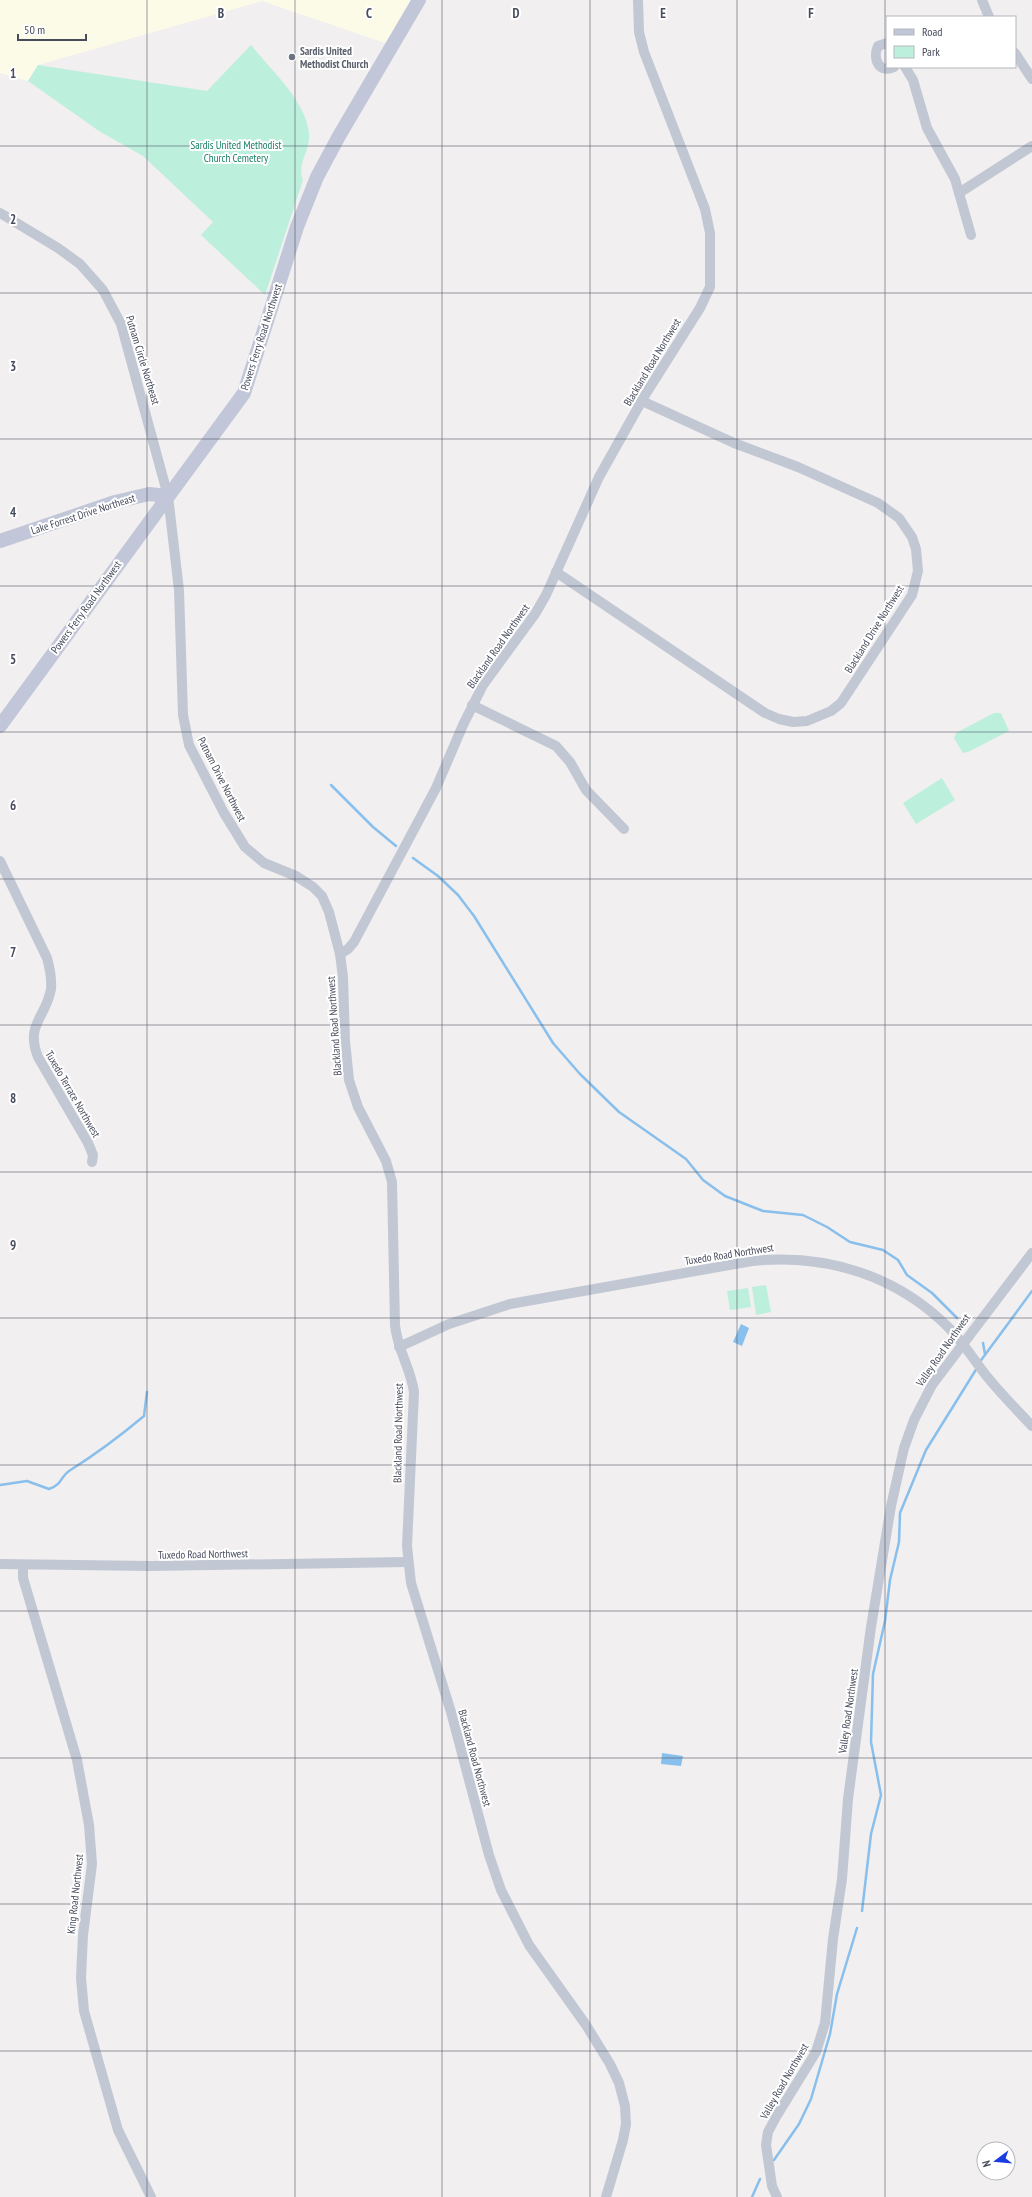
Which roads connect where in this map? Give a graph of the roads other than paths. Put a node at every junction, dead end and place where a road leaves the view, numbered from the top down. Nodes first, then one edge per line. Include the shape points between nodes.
1 (419, 0) edge
2 (638, 0) edge
3 (982, 0) edge
4 (990, 16) edge
5 (886, 43) edge
6 (1016, 55) edge
7 (892, 68) edge
8 (907, 68) edge
9 (1032, 79) edge
10 (1032, 146) edge
11 (959, 193) junction
12 (0, 213) edge
13 (971, 235) dead end
14 (642, 401) junction
15 (168, 496) junction
16 (0, 541) edge
17 (556, 572) junction
18 (472, 705) junction
19 (0, 726) edge
20 (624, 829) dead end
21 (0, 861) edge
22 (340, 954) junction
23 (92, 1162) dead end
24 (1032, 1253) edge
25 (962, 1343) junction
26 (399, 1347) junction
27 (1032, 1426) edge
28 (407, 1562) junction
29 (0, 1564) edge
30 (23, 1565) junction
31 (150, 2197) edge
32 (606, 2197) edge
33 (777, 2197) edge

1 - 15 street, Powers Ferry Road Northwest via 317,177 244,393
2 - 14 street, Blackland Road Northwest via 639,32 644,52 705,209 710,233 710,287 700,308
3 - 4 street
5 - 7 street via 878,46 874,53 881,67
6 - 9 street
8 - 11 street via 913,80 927,128 955,179
10 - 11 street
11 - 13 street
12 - 15 street, Putnam Circle Northeast via 80,264 103,290 113,306 126,339
14 - 17 street, Blackland Road Northwest via 599,477
14 - 17 street, Blackland Drive Northwest via 734,443 798,467 889,509 907,527 916,549 918,571 912,595 841,703 820,717 793,722 765,713
15 - 16 street, Lake Forrest Drive Northeast via 149,494 115,502
15 - 19 street, Powers Ferry Road Northwest
15 - 22 street, Putnam Drive Northwest via 179,590 183,715 189,745 244,847 264,863 306,882 322,896
17 - 18 street, Blackland Road Northwest via 535,614 494,668
18 - 20 street via 556,746 570,762 586,790
18 - 22 street, Blackland Road Northwest via 436,788 354,942
21 - 23 street, Tuxedo Terrace Northwest via 47,958 51,975 46,1004 35,1028 34,1046 88,1143
22 - 26 street, Blackland Road Northwest via 349,1080 358,1107 386,1161 392,1182 395,1325
24 - 25 street, Valley Road Northwest
25 - 26 street, Tuxedo Road Northwest via 926,1306 886,1282 862,1272 824,1263 778,1258 510,1304 450,1324
25 - 27 street, Tuxedo Road Northwest via 986,1376
25 - 33 street, Valley Road Northwest via 932,1385 914,1420 904,1448 891,1506 879,1567 848,1799 842,1879 825,2023 816,2052 793,2086 768,2132 767,2159
26 - 28 street, Blackland Road Northwest via 411,1374 414,1392
28 - 30 street, Tuxedo Road Northwest
28 - 32 street, Blackland Road Northwest via 501,1890 530,1945 588,2029 619,2084 626,2124
29 - 30 street, Tuxedo Road Northwest
30 - 31 street, King Road Northwest via 23,1578 77,1760 90,1825 92,1864 83,1935 81,1978 84,2011 118,2130

